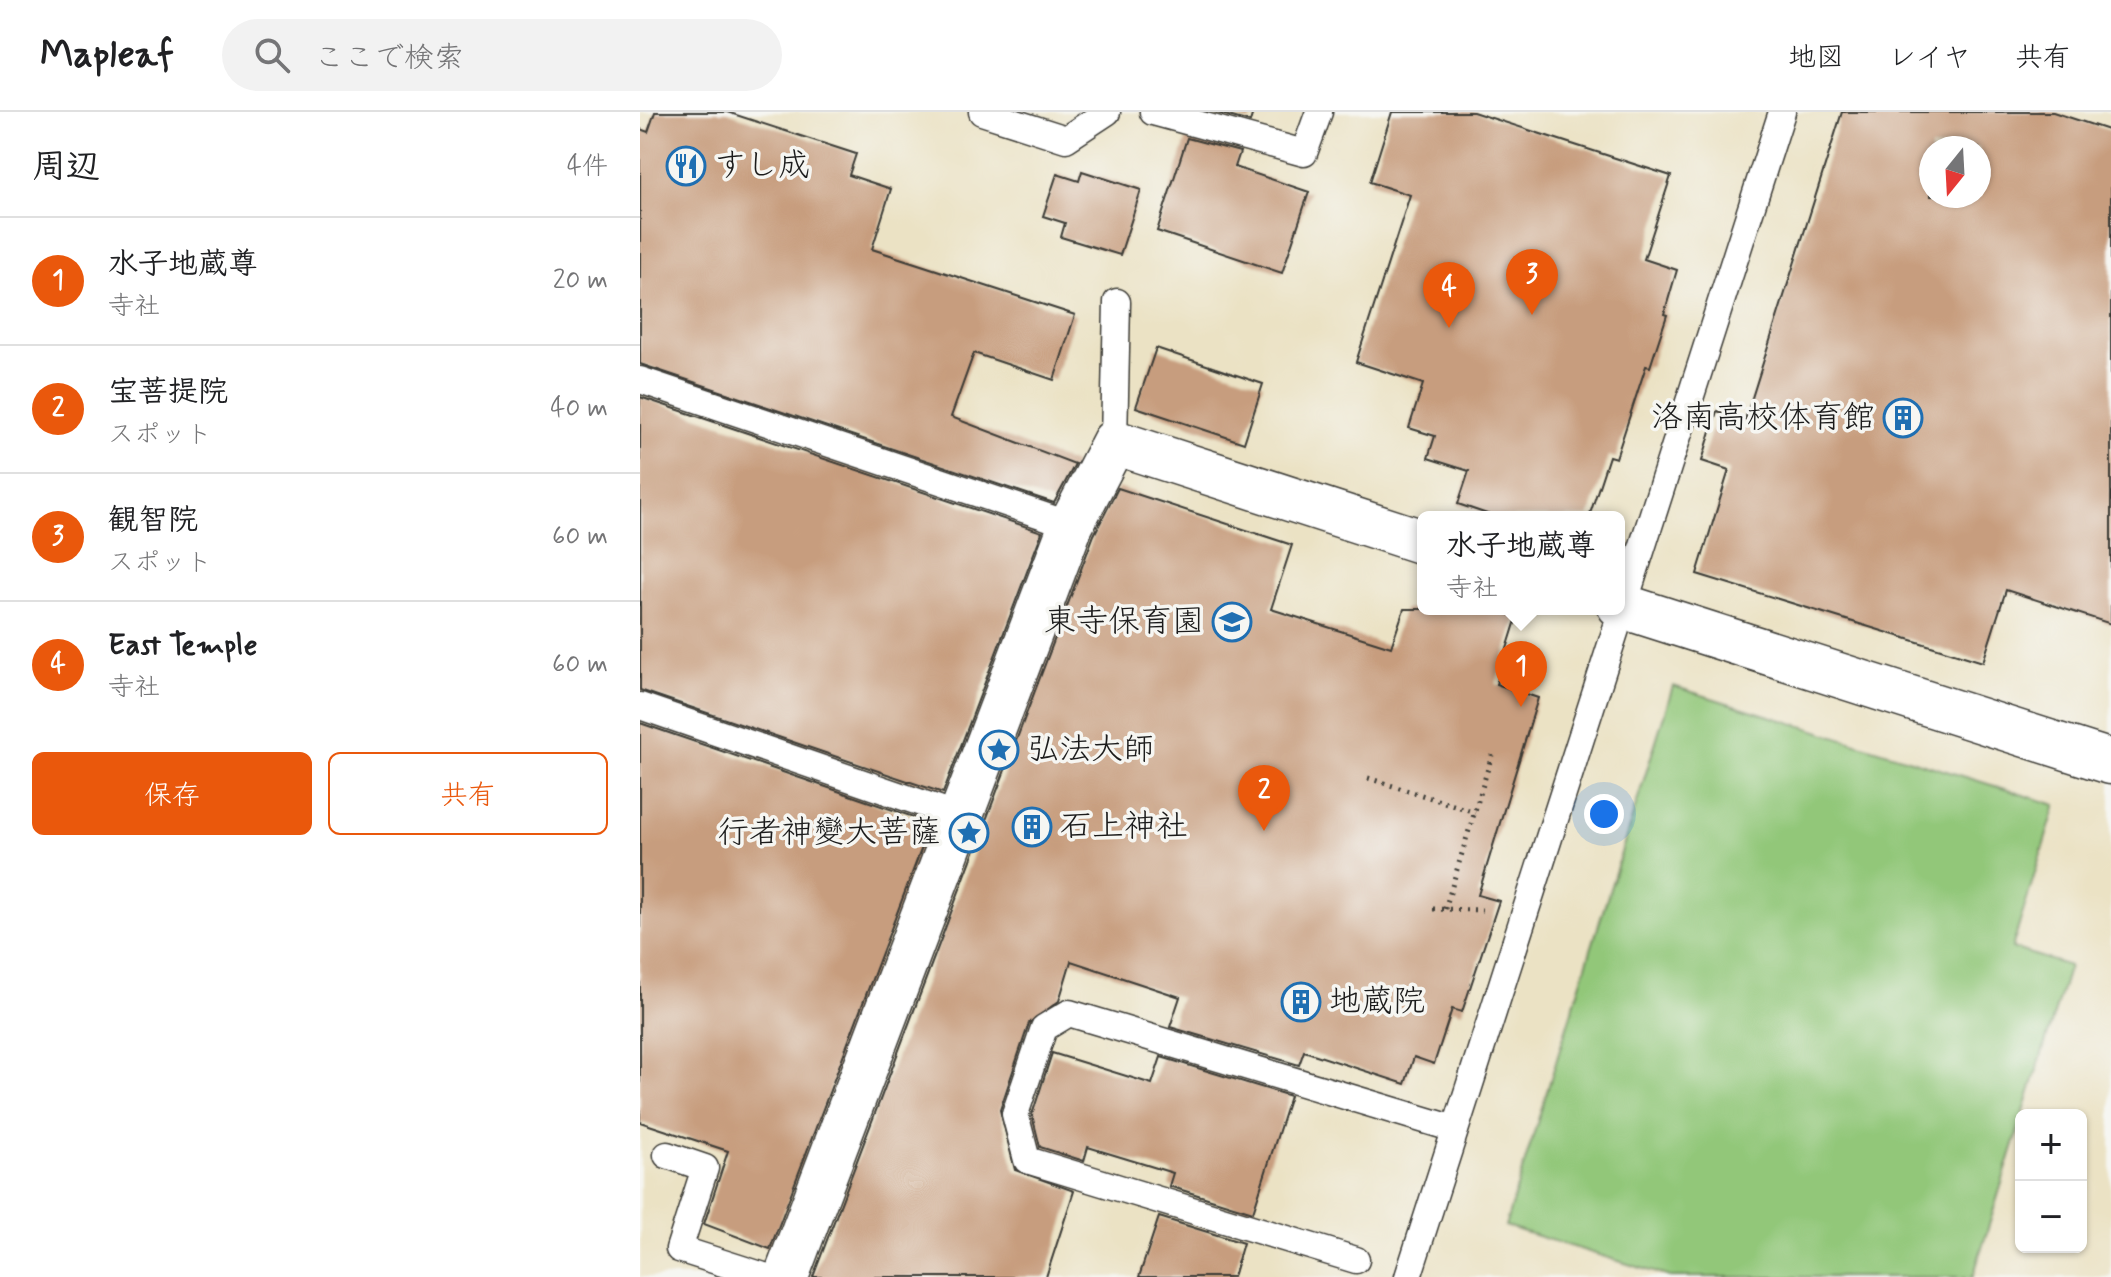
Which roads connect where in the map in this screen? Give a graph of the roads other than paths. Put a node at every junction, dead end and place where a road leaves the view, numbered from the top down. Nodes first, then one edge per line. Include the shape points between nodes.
1 (982, 112) edge
2 (1107, 112) edge
3 (1153, 112) edge
4 (1319, 112) edge
5 (1782, 112) edge
6 (1117, 302) dead end
7 (640, 380) edge
8 (1114, 442) junction
9 (1071, 525) junction
10 (1417, 540) edge
11 (1625, 594) edge
12 (1625, 607) edge
13 (1618, 615) edge
14 (640, 706) edge
15 (2111, 762) edge
16 (962, 817) junction
17 (1455, 1129) junction
18 (667, 1155) dead end
19 (1356, 1260) dead end
20 (1400, 1274) edge
21 (767, 1277) edge
22 (786, 1277) edge

1 - 2 lane via 1066,139
3 - 4 lane via 1304,153
5 - 11 lane
6 - 8 lane
7 - 9 lane
8 - 9 street
8 - 10 street
9 - 16 street
12 - 15 street
13 - 17 lane
14 - 16 lane
16 - 22 street
17 - 19 lane via 1069,1013 1044,1028 1015,1114 1027,1160
17 - 20 lane
18 - 21 lane via 705,1168 679,1249

